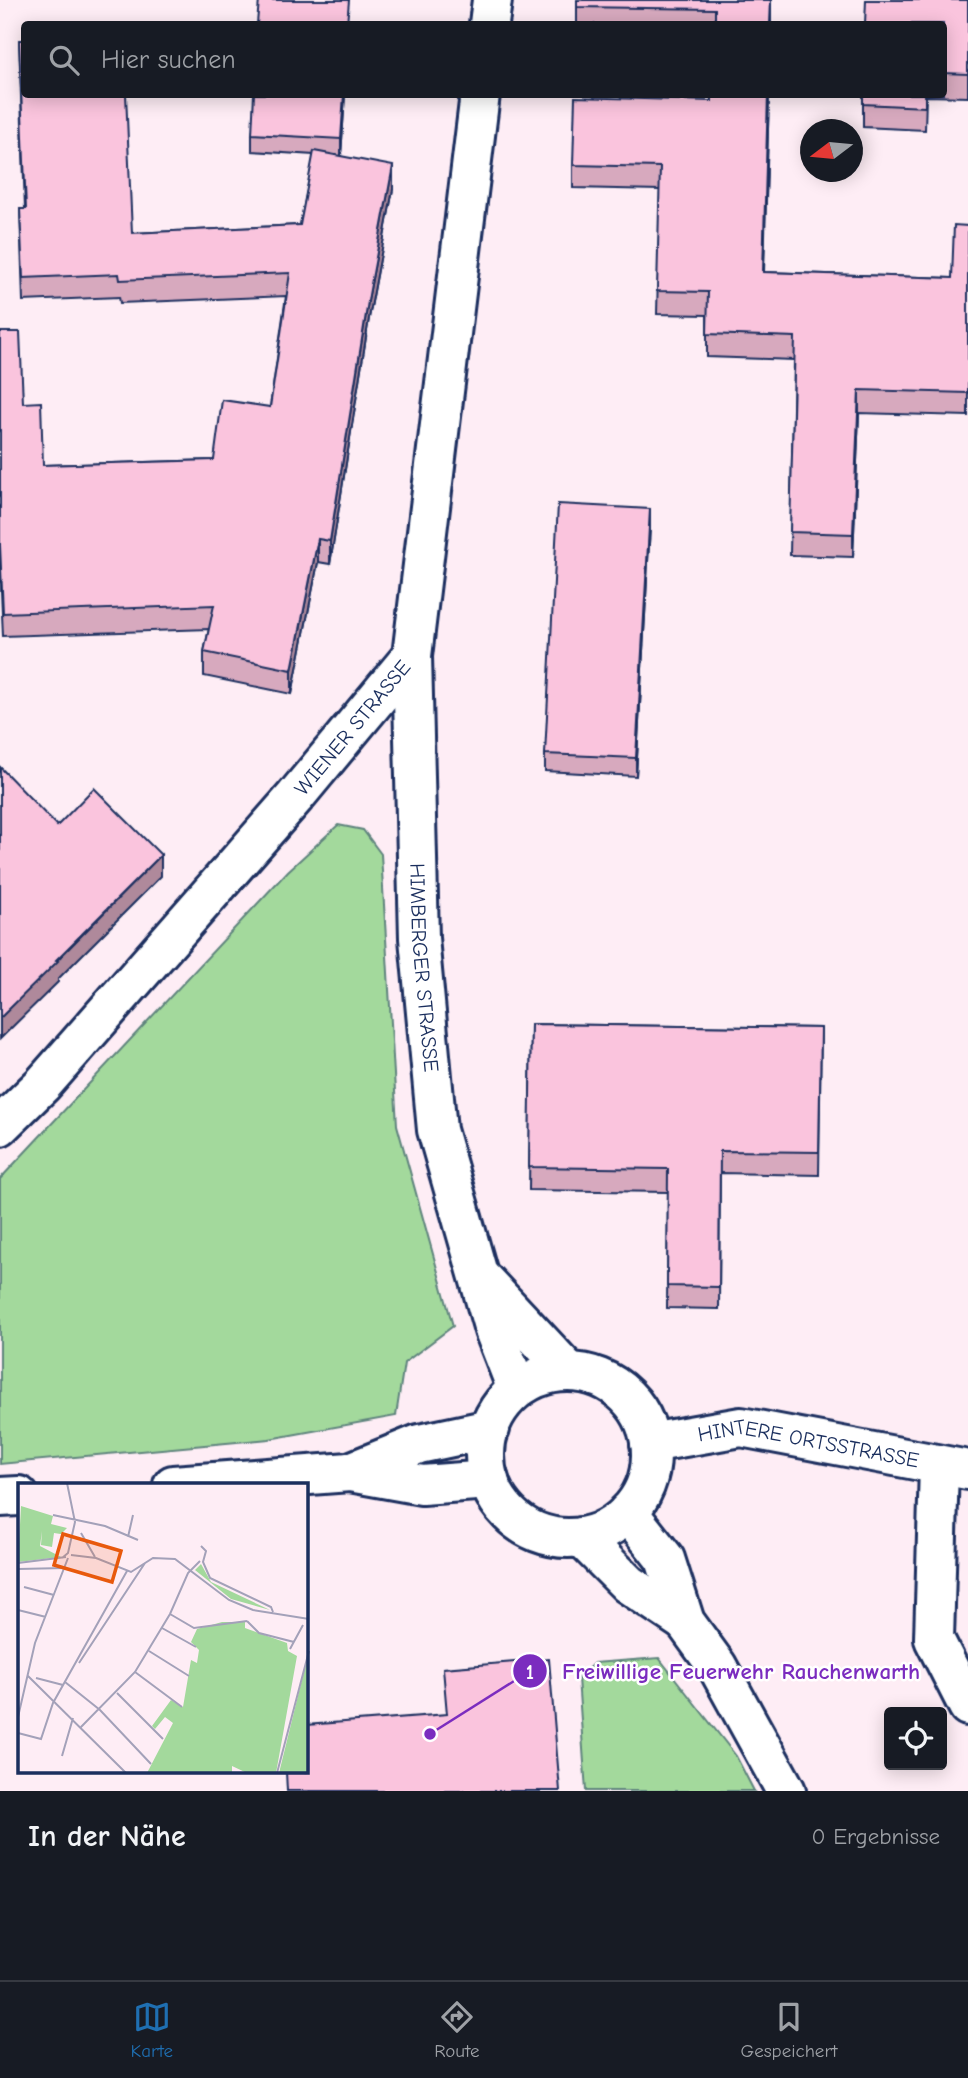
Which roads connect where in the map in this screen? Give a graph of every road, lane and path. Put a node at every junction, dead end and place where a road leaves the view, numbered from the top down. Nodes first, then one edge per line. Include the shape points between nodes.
1 (492, 0) edge
2 (489, 21) edge
3 (481, 98) edge
4 (412, 656) junction
5 (0, 1126) edge
6 (479, 1275) junction
7 (569, 1372) junction
8 (517, 1389) junction
9 (489, 1429) junction
10 (650, 1443) junction
11 (953, 1468) edge
12 (350, 1472) junction
13 (489, 1480) junction
14 (200, 1483) edge
15 (18, 1496) edge
16 (0, 1497) edge
17 (628, 1513) junction
18 (581, 1537) junction
19 (685, 1622) junction
20 (968, 1706) edge
21 (786, 1791) edge

1 - 2 main road
3 - 4 main road, WIENER STRASSE
4 - 5 main road, WIENER STRASSE via 295,797 52,1074
4 - 6 main road, HIMBERGER STRASSE via 419,938 437,1130
6 - 7 main road, HIMBERGER STRASSE
6 - 8 main road, HIMBERGER STRASSE
7 - 8 main road via 531,1380
7 - 10 main road via 607,1381 623,1392 646,1424
8 - 9 main road
9 - 12 main road via 419,1444
9 - 13 main road
10 - 11 main road, HINTERE ORTSSTRASSE via 741,1427
10 - 17 main road via 647,1480
11 - 20 main road via 934,1639
12 - 13 main road via 422,1485
12 - 14 main road
13 - 18 main road via 498,1498 524,1526 543,1534
15 - 16 main road
17 - 18 main road via 600,1532
17 - 19 main road via 665,1559
18 - 19 main road via 628,1584
19 - 21 main road via 717,1666

